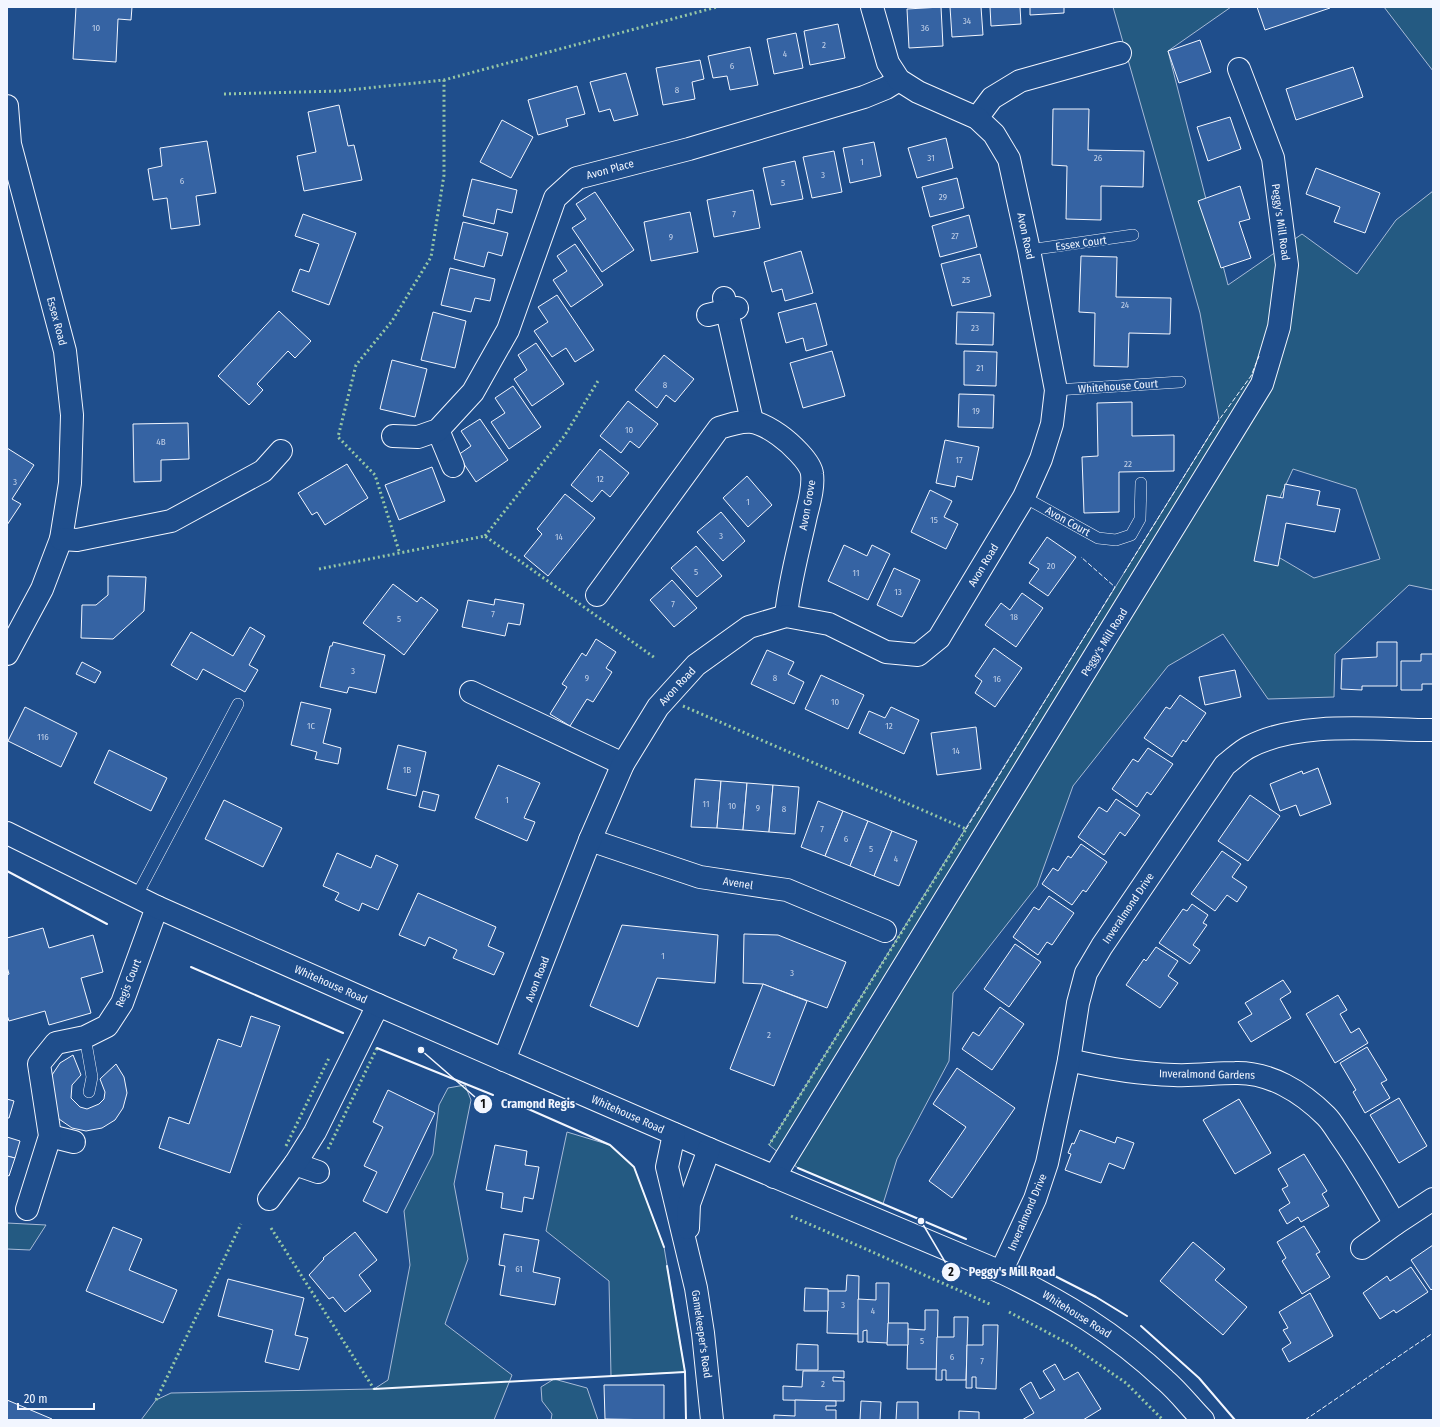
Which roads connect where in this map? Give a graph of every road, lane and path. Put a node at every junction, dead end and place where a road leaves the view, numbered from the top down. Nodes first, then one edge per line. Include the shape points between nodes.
1 (872, 7) edge
2 (1120, 53) dead end
3 (1239, 69) dead end
4 (899, 80) junction
5 (7, 106) edge
6 (977, 118) junction
7 (1133, 236) dead end
8 (1029, 250) junction
9 (724, 308) dead end
10 (1180, 382) dead end
11 (1056, 390) junction
12 (752, 421) junction
13 (438, 430) junction
14 (393, 436) dead end
15 (281, 451) dead end
16 (453, 466) dead end
17 (1141, 484) dead end
18 (1024, 497) junction
19 (61, 539) junction
20 (597, 595) dead end
21 (786, 616) junction
22 (7, 654) edge
23 (471, 692) dead end
24 (238, 704) dead end
25 (1433, 730) edge
26 (623, 764) junction
27 (7, 833) edge
28 (590, 840) junction
29 (136, 897) junction
30 (157, 907) junction
31 (885, 931) dead end
32 (378, 1005) junction
33 (85, 1037) junction
34 (504, 1060) junction
35 (1069, 1060) junction
36 (89, 1092) dead end
37 (674, 1134) junction
38 (50, 1136) junction
39 (74, 1142) dead end
40 (709, 1149) junction
41 (295, 1164) junction
42 (318, 1172) dead end
43 (774, 1177) junction
44 (1433, 1199) edge
45 (269, 1200) dead end
46 (27, 1210) dead end
47 (1394, 1224) junction
48 (1362, 1248) dead end
49 (687, 1250) junction
50 (1001, 1272) junction
51 (712, 1420) edge
52 (1203, 1420) edge

1 - 4 street via 888,63
2 - 6 street via 1020,81 992,98
3 - 43 street, Peggy's Mill Road via 1273,158 1287,265 1279,327 1262,384
4 - 6 street, Avon Road via 918,92
4 - 13 street, Avon Place via 864,97 689,149 577,178 555,198 508,330 473,392
5 - 19 street, Essex Road via 10,144 65,351 72,415 70,483
6 - 8 street, Avon Road via 994,134 1009,159
7 - 8 lane, Essex Court
8 - 11 street, Avon Road
9 - 12 street
10 - 11 lane, Whitehouse Court
11 - 18 street, Avon Road via 1052,424 1041,459
12 - 20 street via 737,422 719,428 616,583
12 - 21 street, Avon Grove via 768,427 786,440 805,461 812,474 811,496
13 - 14 street, Avon Place via 418,437
13 - 16 street
15 - 19 street via 262,471 171,521 77,540
17 - 18 lane, Avon Court via 1140,519 1131,535 1116,540 1098,538
18 - 21 street, Avon Road via 939,638 918,655 886,652 830,624
19 - 22 street, Essex Road via 42,590
21 - 26 street, Avon Road via 749,626 696,665 658,706
23 - 26 street
24 - 29 lane
25 - 35 street, Inveralmond Drive via 1310,729 1275,736 1248,747 1225,765 1086,973 1078,1003
26 - 28 street, Avon Road
27 - 29 street, Whitehouse Road
28 - 31 street, Avenel via 700,877 787,890
28 - 34 street, Avon Road
29 - 30 street, Whitehouse Road
30 - 32 street, Whitehouse Road
30 - 33 street, Regis Court via 122,1003 107,1026
32 - 34 street, Whitehouse Road
32 - 41 street via 315,1132
33 - 36 lane via 92,1077
33 - 38 street, Regis Court via 56,1043 39,1064
34 - 37 street, Whitehouse Road
35 - 47 street, Inveralmond Gardens via 1093,1066 1162,1075 1258,1074 1284,1084 1327,1116 1355,1157
35 - 50 street, Inveralmond Drive via 1048,1163 1035,1199
37 - 40 street, Whitehouse Road
37 - 49 street, Gamekeeper's Road via 667,1166
38 - 39 street
38 - 46 street, Regis Court
40 - 43 street, Whitehouse Road
40 - 49 street, Gamekeeper's Road via 689,1204
41 - 42 street
41 - 45 street
43 - 50 street, Whitehouse Road
44 - 47 street
47 - 48 street
49 - 51 street, Gamekeeper's Road via 703,1333
50 - 52 street, Whitehouse Road via 1081,1314 1125,1345 1166,1380

